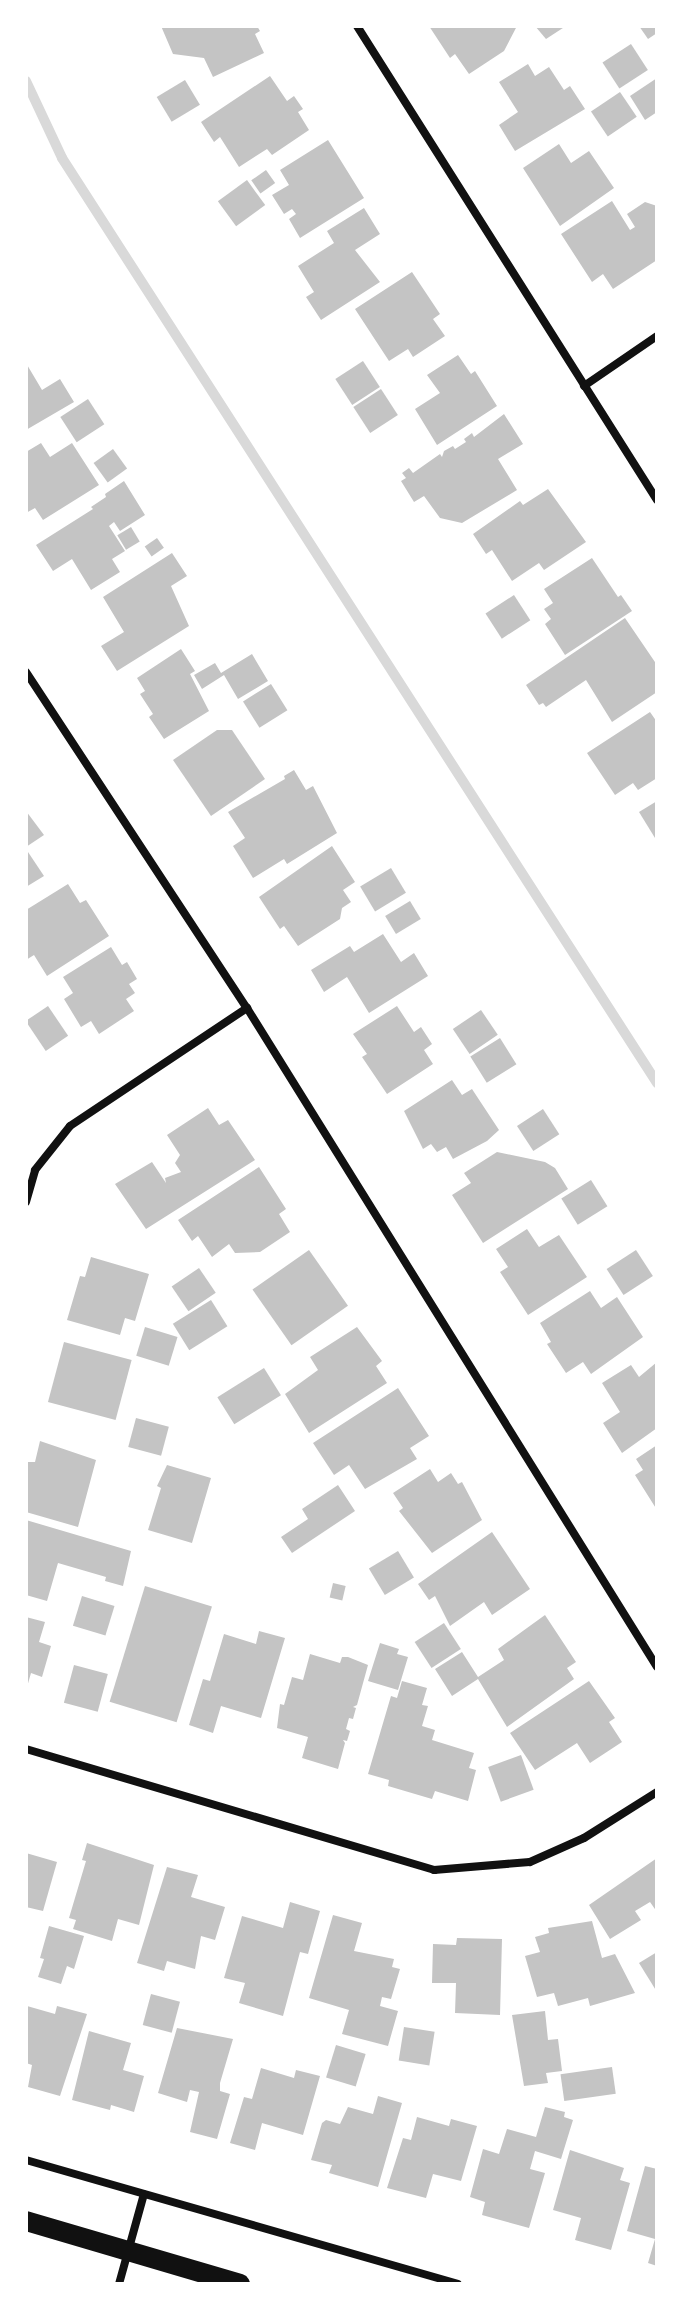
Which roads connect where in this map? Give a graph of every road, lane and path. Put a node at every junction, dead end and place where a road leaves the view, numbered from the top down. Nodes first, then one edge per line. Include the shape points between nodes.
1 (357, 26) edge
2 (657, 336) edge
3 (584, 386) junction
4 (657, 500) edge
5 (26, 672) edge
6 (247, 1008) junction
7 (26, 1202) edge
8 (657, 1667) edge
9 (26, 1749) edge
10 (657, 1792) edge
11 (26, 2160) edge
12 (144, 2194) junction
13 (26, 2221) edge
14 (129, 2251) junction
15 (119, 2284) edge
16 (240, 2284) edge
17 (458, 2284) edge

1 - 3 street
2 - 3 street
3 - 4 street
5 - 6 street
6 - 7 street via 70,1126 35,1170
6 - 8 street
9 - 10 street via 434,1870 530,1862 584,1838
11 - 12 street
12 - 14 street
12 - 17 street
13 - 14 main road
14 - 15 street
14 - 16 main road

